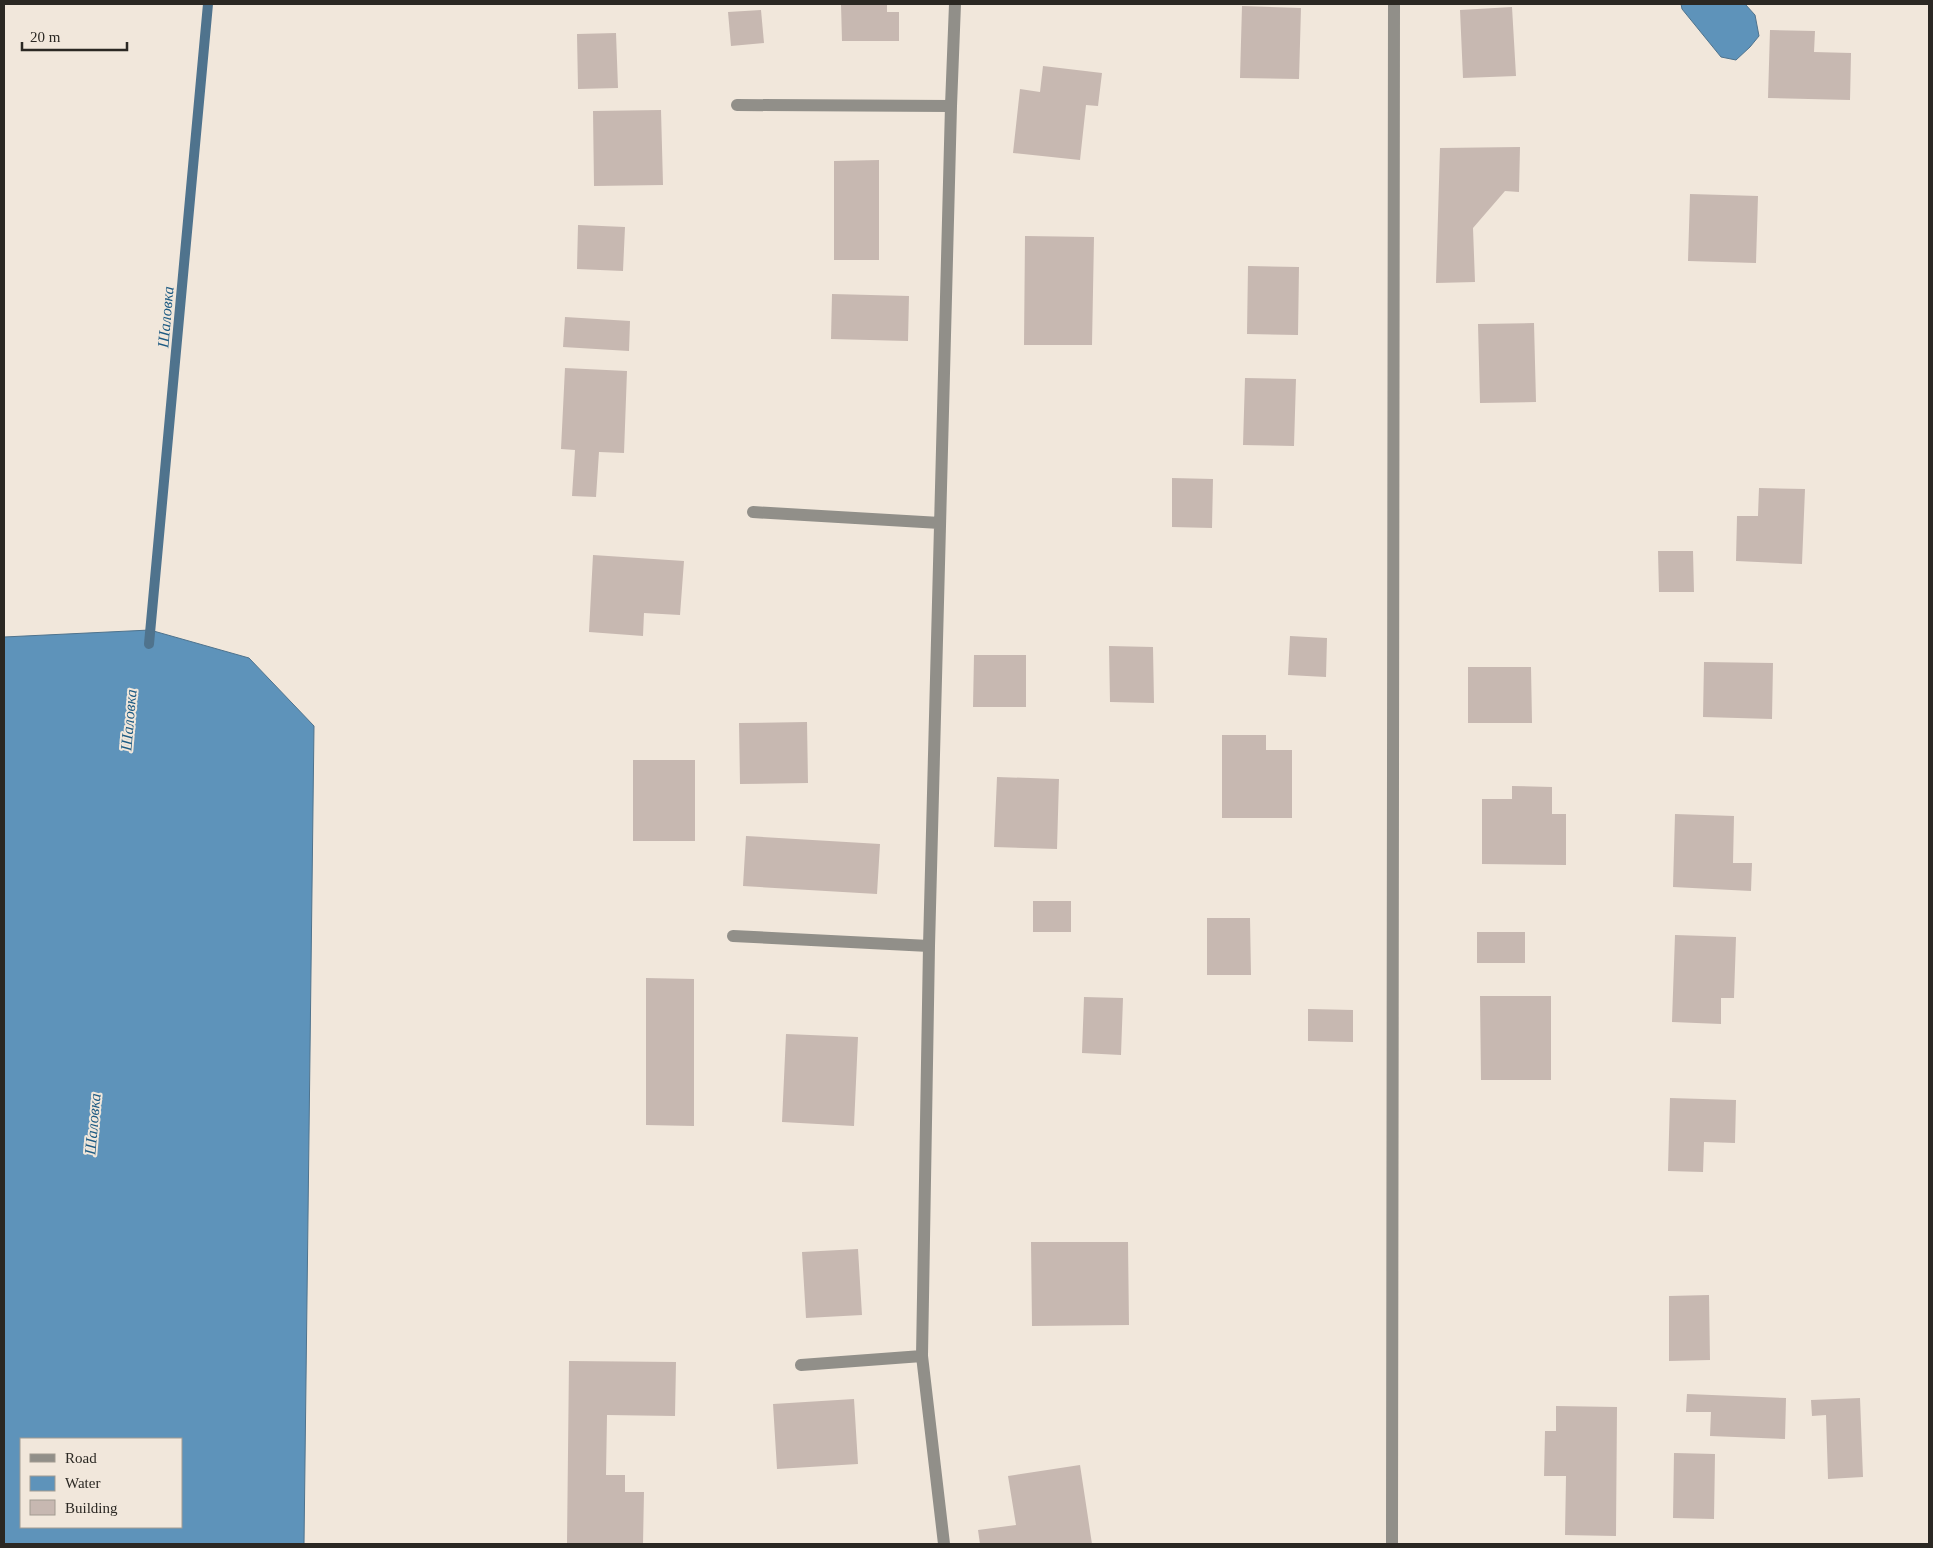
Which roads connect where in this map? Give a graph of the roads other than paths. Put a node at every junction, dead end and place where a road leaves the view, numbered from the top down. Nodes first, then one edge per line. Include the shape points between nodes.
1 (955, 4) edge
2 (1394, 4) edge
3 (736, 105) dead end
4 (951, 106) junction
5 (753, 512) dead end
6 (940, 523) junction
7 (733, 936) dead end
8 (929, 946) junction
9 (922, 1356) junction
10 (801, 1365) dead end
11 (944, 1544) edge
12 (1392, 1544) edge

1 - 4 street
2 - 12 street
3 - 4 street
4 - 6 street
5 - 6 street
6 - 8 street
7 - 8 street
8 - 9 street
9 - 10 street
9 - 11 street

